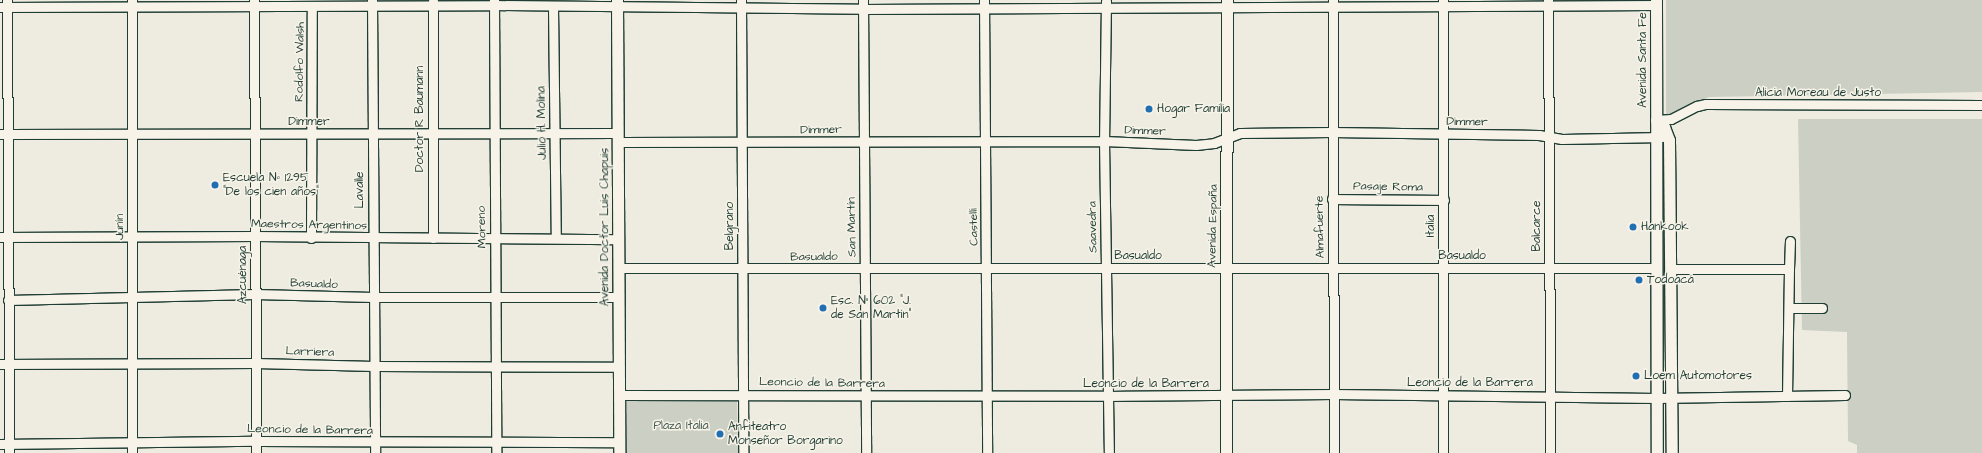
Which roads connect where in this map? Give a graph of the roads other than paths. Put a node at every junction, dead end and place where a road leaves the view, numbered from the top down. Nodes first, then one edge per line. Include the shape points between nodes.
1 (132, 3) edge
2 (191, 3) edge
3 (254, 3) edge
4 (372, 3) edge
5 (432, 3) edge
6 (494, 3) edge
7 (617, 3) edge
8 (984, 3) edge
9 (1106, 3) edge
10 (1227, 3) edge
11 (1443, 3) edge
12 (1548, 3) edge
13 (1656, 3) edge
14 (741, 4) edge
15 (863, 4) edge
16 (1333, 4) edge
17 (5, 5) edge
18 (312, 6) junction
19 (553, 7) junction
20 (1982, 105) edge
21 (1656, 120) junction
22 (1331, 132) junction
23 (1442, 133) junction
24 (4, 134) edge
25 (131, 134) junction
26 (254, 134) junction
27 (311, 134) junction
28 (373, 134) junction
29 (432, 134) junction
30 (493, 134) junction
31 (554, 134) junction
32 (1668, 135) junction
33 (1550, 136) junction
34 (1656, 137) junction
35 (618, 138) junction
36 (1227, 138) junction
37 (1104, 141) junction
38 (863, 142) junction
39 (985, 142) junction
40 (742, 143) junction
41 (1332, 199) junction
42 (1444, 200) junction
43 (255, 236) junction
44 (3, 237) edge
45 (132, 238) junction
46 (311, 238) junction
47 (372, 238) junction
48 (433, 238) junction
49 (494, 238) junction
50 (556, 238) junction
51 (618, 239) junction
52 (1790, 241) dead end
53 (618, 268) junction
54 (865, 268) junction
55 (986, 268) junction
56 (1106, 268) junction
57 (1226, 268) junction
58 (1333, 268) junction
59 (1443, 268) junction
60 (1549, 268) junction
61 (1657, 268) junction
62 (742, 269) junction
63 (1671, 269) junction
64 (1789, 269) junction
65 (255, 294) junction
66 (373, 297) junction
67 (618, 297) junction
68 (133, 298) junction
69 (495, 298) junction
70 (8, 300) junction
71 (1788, 308) junction
72 (1822, 308) dead end
73 (255, 363) junction
74 (4, 364) edge
75 (132, 364) junction
76 (374, 366) junction
77 (619, 367) junction
78 (496, 368) junction
79 (742, 394) junction
80 (1333, 394) junction
81 (619, 395) junction
82 (1226, 395) junction
83 (1443, 395) junction
84 (1550, 395) junction
85 (866, 396) junction
86 (987, 396) junction
87 (1108, 396) junction
88 (1787, 396) junction
89 (1845, 396) dead end
90 (1672, 397) junction
91 (1657, 398) junction
92 (256, 441) junction
93 (496, 442) junction
94 (132, 443) junction
95 (375, 443) junction
96 (6, 447) edge
97 (619, 447) edge
98 (132, 453) edge
99 (256, 453) edge
100 (375, 453) edge
101 (496, 453) edge
102 (743, 453) edge
103 (866, 453) edge
104 (987, 453) edge
105 (1109, 453) edge
106 (1226, 453) edge
107 (1334, 453) edge
108 (1443, 453) edge
109 (1550, 453) edge
110 (1657, 453) edge
111 (1672, 453) edge

1 - 2 street
1 - 17 street
1 - 25 street, Junín
2 - 3 street
3 - 18 street
3 - 26 street, Azcuénaga
4 - 5 street
4 - 18 street
4 - 28 street, Lavalle
5 - 6 street
5 - 29 street, Doctor R Baumann
6 - 19 street
6 - 30 street, Moreno
7 - 14 street
7 - 19 street
7 - 35 main road, Avenida Doctor Luis Chapuis
8 - 9 street
8 - 15 street
8 - 39 street, Castelli
9 - 10 street
9 - 37 street, Saavedra
10 - 16 street
10 - 36 main road, Avenida España
11 - 12 street
11 - 16 street
11 - 23 street, Italia
12 - 13 street
12 - 33 street, Balcarce
13 - 21 main road, Avenida Santa Fe
14 - 15 street
14 - 40 street, Belgrano
15 - 38 street, San Martín
16 - 22 street, Almafuerte
17 - 24 street
18 - 27 street, Rodolfo Walsh
19 - 31 street, Julio H. Molina
20 - 21 street, Alicia Moreau de Justo via 1706,104 1671,119
21 - 32 main road, Avenida Santa Fe via 1662,123
21 - 34 main road, Avenida Santa Fe
22 - 23 street, Dimmer
22 - 36 street, Dimmer via 1240,133
22 - 41 street, Almafuerte
23 - 33 street, Dimmer
23 - 42 street, Italia
24 - 25 street, Dimmer
24 - 44 street
25 - 26 street, Dimmer
25 - 45 street, Junín
26 - 27 street, Dimmer
26 - 43 street, Azcuénaga
27 - 28 street, Dimmer
27 - 46 street, Rodolfo Walsh
28 - 29 street, Dimmer
28 - 47 street, Lavalle
29 - 30 street, Dimmer
29 - 48 street, Doctor R Baumann
30 - 31 street, Dimmer
30 - 49 street, Moreno
31 - 35 street, Dimmer
31 - 50 street, Julio H. Molina
32 - 34 street, Dimmer
32 - 63 main road
33 - 34 street, Dimmer via 1562,139
33 - 60 street, Balcarce
34 - 61 main road, Avenida Santa Fe
35 - 40 street, Dimmer
35 - 51 main road, Avenida Doctor Luis Chapuis
36 - 37 street, Dimmer via 1214,143 1196,145
36 - 57 main road, Avenida España
37 - 39 street, Dimmer
37 - 56 street, Saavedra
38 - 39 street, Dimmer
38 - 40 street, Dimmer
38 - 54 street, San Martín
39 - 55 street, Castelli
40 - 62 street, Belgrano
41 - 42 street, Pasaje Roma
41 - 58 street, Almafuerte
42 - 59 street, Italia
43 - 45 street, Maestros Argentinos
43 - 46 street, Maestros Argentinos
43 - 65 street, Azcuénaga
44 - 45 street, Maestros Argentinos
44 - 70 street
45 - 68 street, Junín
46 - 47 street, Maestros Argentinos
47 - 48 street, Maestros Argentinos
47 - 66 street, Lavalle
48 - 49 street, Maestros Argentinos
49 - 50 street, Maestros Argentinos
49 - 69 street, Moreno
50 - 51 street, Maestros Argentinos
51 - 53 main road, Avenida Doctor Luis Chapuis
52 - 64 street
53 - 62 street, Basualdo
53 - 67 main road, Avenida Doctor Luis Chapuis
54 - 55 street, Basualdo
54 - 62 street, Basualdo
54 - 85 street, San Martín
55 - 56 street, Basualdo
55 - 86 street, Castelli
56 - 57 street, Basualdo
56 - 87 street, Saavedra
57 - 58 street, Basualdo
57 - 82 main road, Avenida España
58 - 59 street, Basualdo
58 - 80 street, Almafuerte
59 - 60 street, Basualdo
59 - 83 street, Italia
60 - 61 street, Basualdo
60 - 84 street, Balcarce
61 - 91 main road, Avenida Santa Fe
62 - 79 street, Belgrano
63 - 64 street
63 - 90 main road
64 - 71 street
65 - 66 street, Basualdo
65 - 68 street, Basualdo
65 - 73 street, Azcuénaga
66 - 69 street, Basualdo
66 - 76 street, Lavalle
67 - 69 street, Basualdo
67 - 77 main road, Avenida Doctor Luis Chapuis
68 - 70 street, Basualdo
68 - 75 street, Junín
69 - 78 street, Moreno
70 - 74 street
71 - 72 street
71 - 88 street
73 - 75 street, Larriera
73 - 76 street, Larriera
73 - 92 street, Azcuénaga
74 - 75 street, Larriera
74 - 96 street
75 - 94 street, Junín
76 - 78 street, Larriera
76 - 95 street, Lavalle
77 - 78 street, Larriera
77 - 81 main road, Avenida Doctor Luis Chapuis
78 - 93 street, Moreno
79 - 81 street, Leoncio de la Barrera
79 - 85 street, Leoncio de la Barrera
79 - 102 street, Belgrano
80 - 82 street, Leoncio de la Barrera
80 - 83 street, Leoncio de la Barrera
80 - 107 street, Almafuerte
81 - 97 main road, Avenida Doctor Luis Chapuis
82 - 87 street, Leoncio de la Barrera
82 - 106 main road, Avenida España
83 - 84 street, Leoncio de la Barrera
83 - 108 street, Italia
84 - 91 street, Leoncio de la Barrera
84 - 109 street, Balcarce
85 - 86 street, Leoncio de la Barrera
85 - 103 street, San Martín
86 - 87 street, Leoncio de la Barrera
86 - 104 street, Castelli
87 - 105 street, Saavedra
88 - 89 street, Leoncio de la Barrera
88 - 90 street, Leoncio de la Barrera
90 - 91 street, Leoncio de la Barrera
90 - 111 main road
91 - 110 main road, Avenida Santa Fe
92 - 94 street, Leoncio de la Barrera
92 - 95 street, Leoncio de la Barrera
92 - 99 street, Azcuénaga
93 - 95 street, Leoncio de la Barrera
93 - 97 street, Leoncio de la Barrera
93 - 101 street, Moreno
94 - 96 street, Leoncio de la Barrera
94 - 98 street, Junín
95 - 100 street, Lavalle

